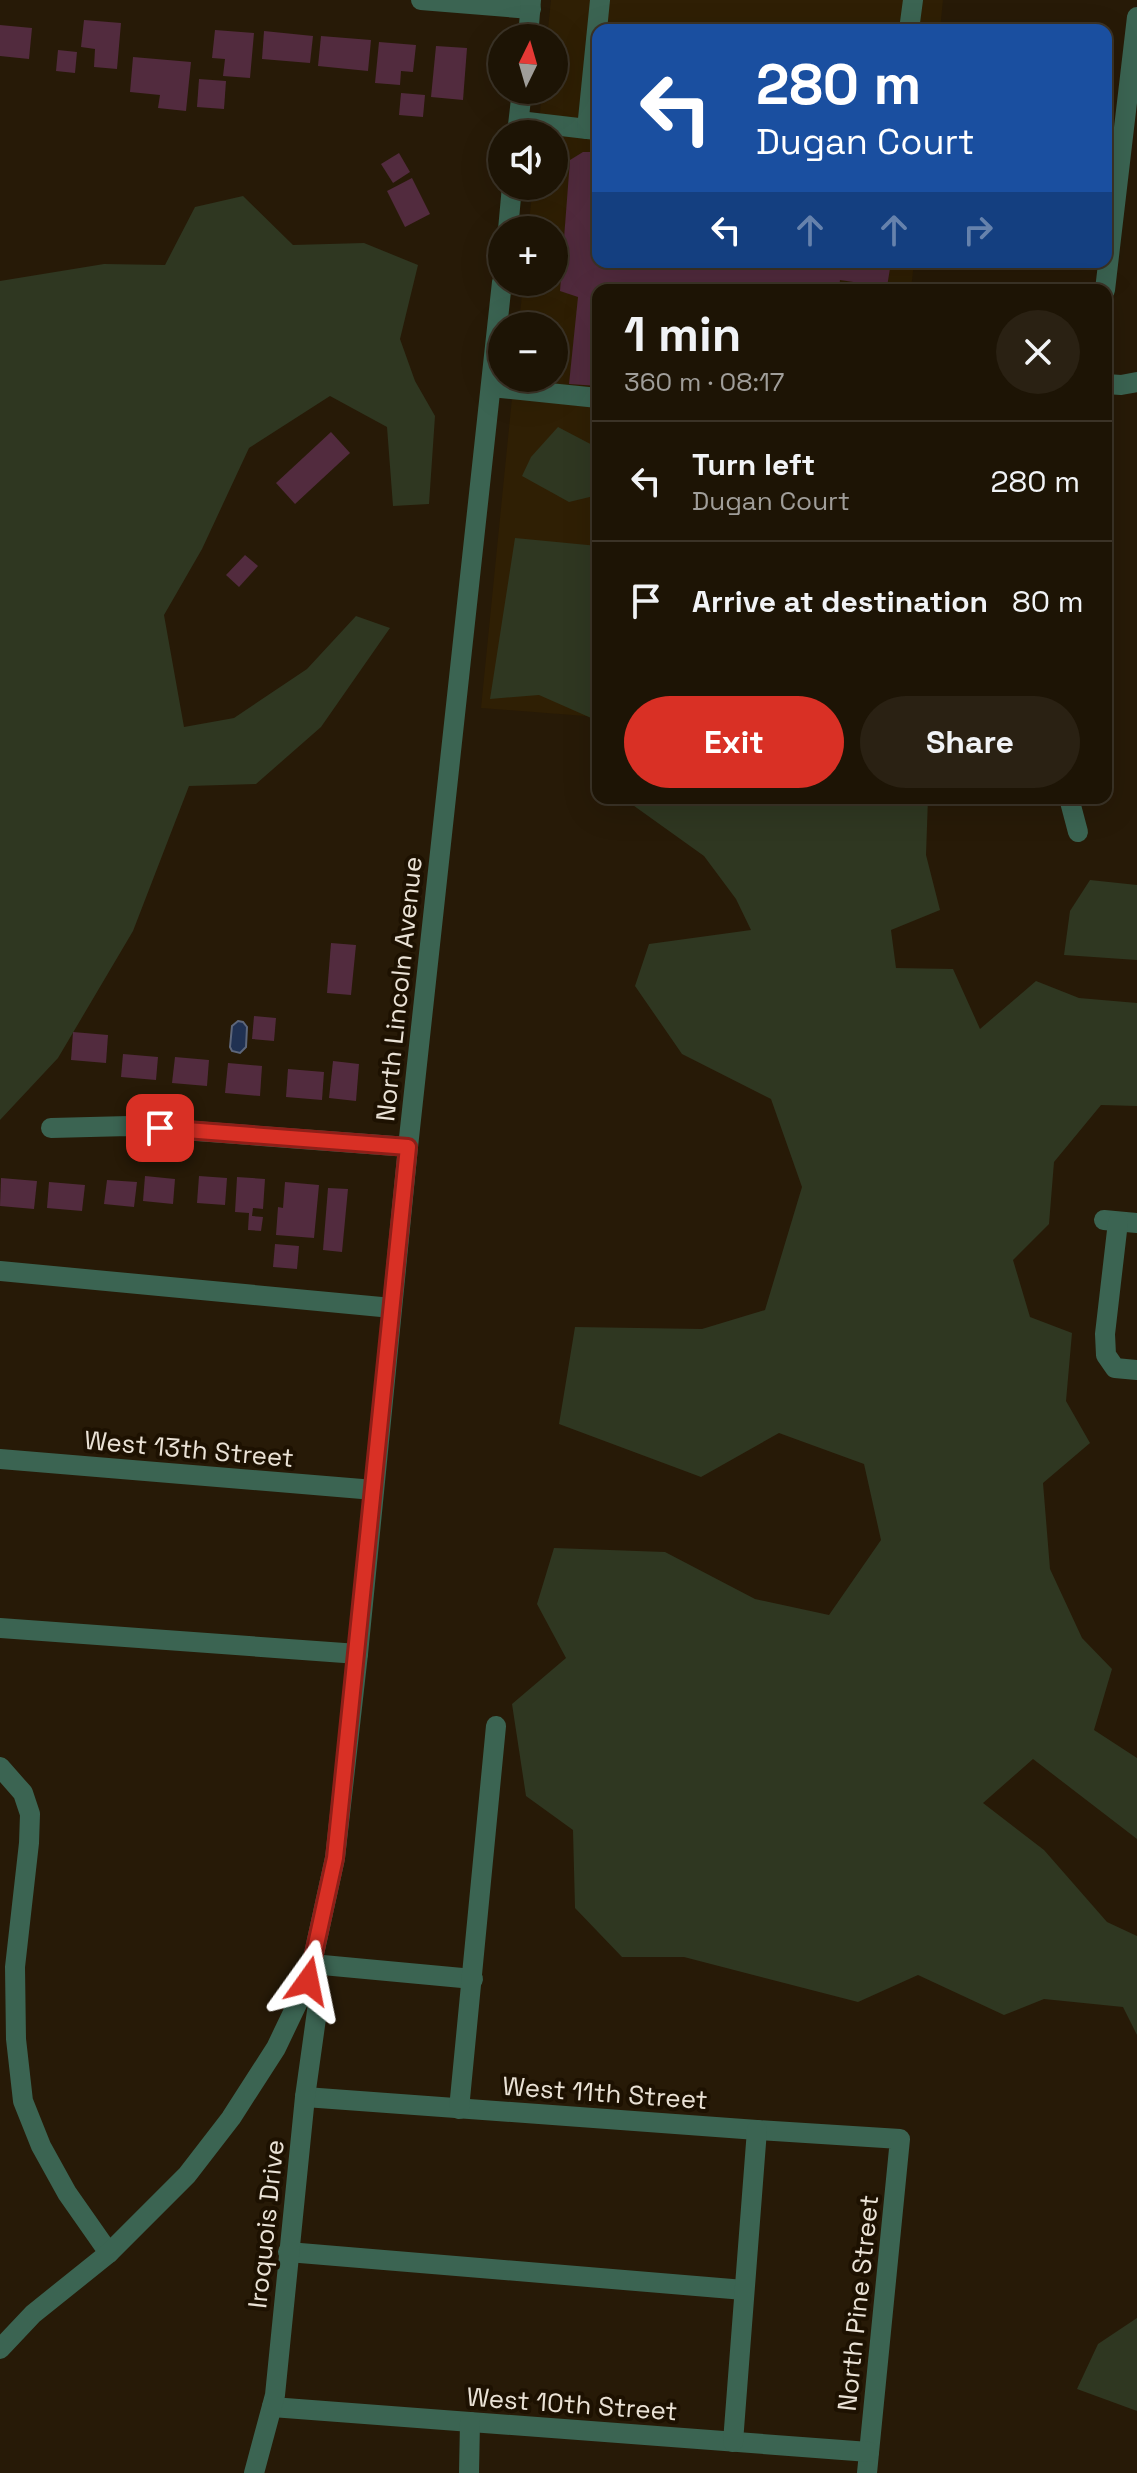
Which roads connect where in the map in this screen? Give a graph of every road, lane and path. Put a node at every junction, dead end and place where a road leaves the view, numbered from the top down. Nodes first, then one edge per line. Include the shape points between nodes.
1 (421, 0) edge
2 (600, 0) edge
3 (913, 0) edge
4 (531, 4) edge
5 (1137, 17) edge
6 (529, 24) edge
7 (599, 24) edge
8 (910, 24) edge
9 (568, 128) edge
10 (592, 129) edge
11 (1112, 230) edge
12 (1137, 382) edge
13 (1112, 384) edge
14 (490, 392) edge
15 (540, 392) edge
16 (592, 397) edge
17 (1071, 804) edge
18 (1078, 832) dead end
19 (51, 1128) dead end
20 (408, 1147) junction
21 (1120, 1222) edge
22 (0, 1271) edge
23 (392, 1308) junction
24 (1137, 1370) edge
25 (0, 1459) edge
26 (374, 1490) junction
27 (0, 1628) edge
28 (358, 1654) junction
29 (496, 1726) dead end
30 (0, 1767) edge
31 (310, 1972) junction
32 (473, 1979) junction
33 (305, 2097) junction
34 (459, 2109) junction
35 (757, 2130) junction
36 (900, 2139) joint
37 (288, 2252) junction
38 (109, 2253) junction
39 (744, 2290) junction
40 (0, 2349) edge
41 (272, 2407) junction
42 (470, 2422) junction
43 (733, 2442) junction
44 (868, 2463) edge
45 (254, 2473) edge
46 (469, 2473) edge

1 - 4 street
2 - 7 street
3 - 8 street
4 - 6 street
5 - 11 street
9 - 10 street
12 - 13 street
14 - 20 street, North Lincoln Avenue
15 - 16 street
17 - 18 street
19 - 20 street via 129,1126
20 - 23 street, North Lincoln Avenue
21 - 24 street via 1106,1355 1115,1368
22 - 23 street
23 - 26 street, North Lincoln Avenue
25 - 26 street, West 13th Street
26 - 28 street, North Lincoln Avenue
27 - 28 street
28 - 31 street, North Lincoln Avenue via 335,1858
29 - 32 street
30 - 38 street via 23,1793 30,1814 15,1967 23,2101 67,2193
31 - 32 street
31 - 33 street, Iroquois Drive via 318,2004
31 - 38 street, North Lincoln Avenue via 276,2048 231,2118 187,2175
32 - 34 street
33 - 34 street, West 11th Street
33 - 37 street, Iroquois Drive
34 - 35 street, West 11th Street
35 - 36 street, West 11th Street
35 - 39 street
36 - 44 street, North Pine Street
37 - 39 street
37 - 41 street, Iroquois Drive
38 - 40 street, North Lincoln Avenue via 33,2314
39 - 43 street
41 - 42 street, West 10th Street
41 - 45 street, Iroquois Drive
42 - 43 street, West 10th Street
42 - 46 street
43 - 44 street, West 10th Street

